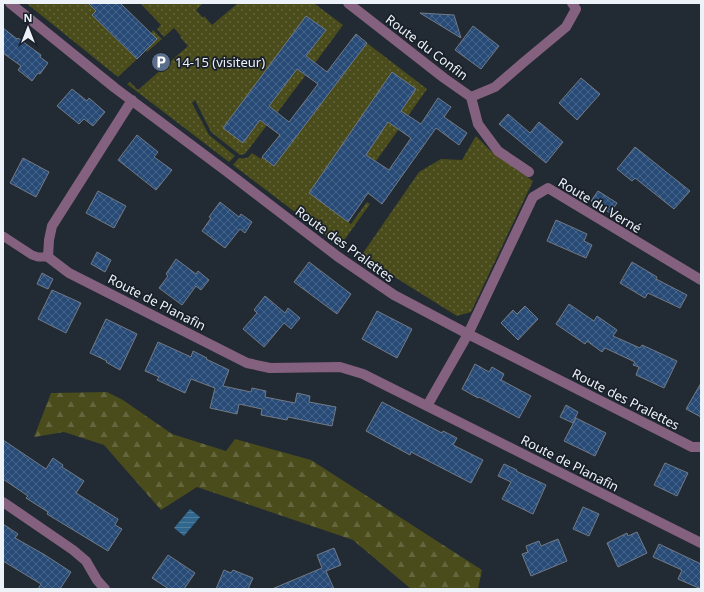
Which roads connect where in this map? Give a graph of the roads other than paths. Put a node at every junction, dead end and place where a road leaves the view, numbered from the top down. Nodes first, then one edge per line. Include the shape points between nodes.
1 (10, 3) edge
2 (348, 3) edge
3 (572, 3) edge
4 (471, 97) junction
5 (132, 100) junction
6 (529, 172) dead end
7 (3, 236) edge
8 (48, 257) junction
9 (701, 280) edge
10 (468, 334) junction
11 (427, 406) junction
12 (701, 447) edge
13 (3, 502) edge
14 (701, 542) edge
15 (105, 589) edge

1 - 5 street, Route des Pralettes
2 - 4 street, Route du Confin
3 - 4 street, Route du Confin via 576,9 566,27 495,86
4 - 6 street, Route du Confin via 478,124 498,151
5 - 8 street via 52,226
5 - 10 street, Route des Pralettes via 336,256 394,295
7 - 8 lane via 38,257
8 - 11 street, Route de Planafin via 69,273 247,363 270,368 340,367 363,374
9 - 10 street, Route du Verné via 548,188 533,197
10 - 11 street
10 - 12 street, Route des Pralettes via 692,447
11 - 14 street, Route de Planafin
13 - 15 street via 73,550 86,562

